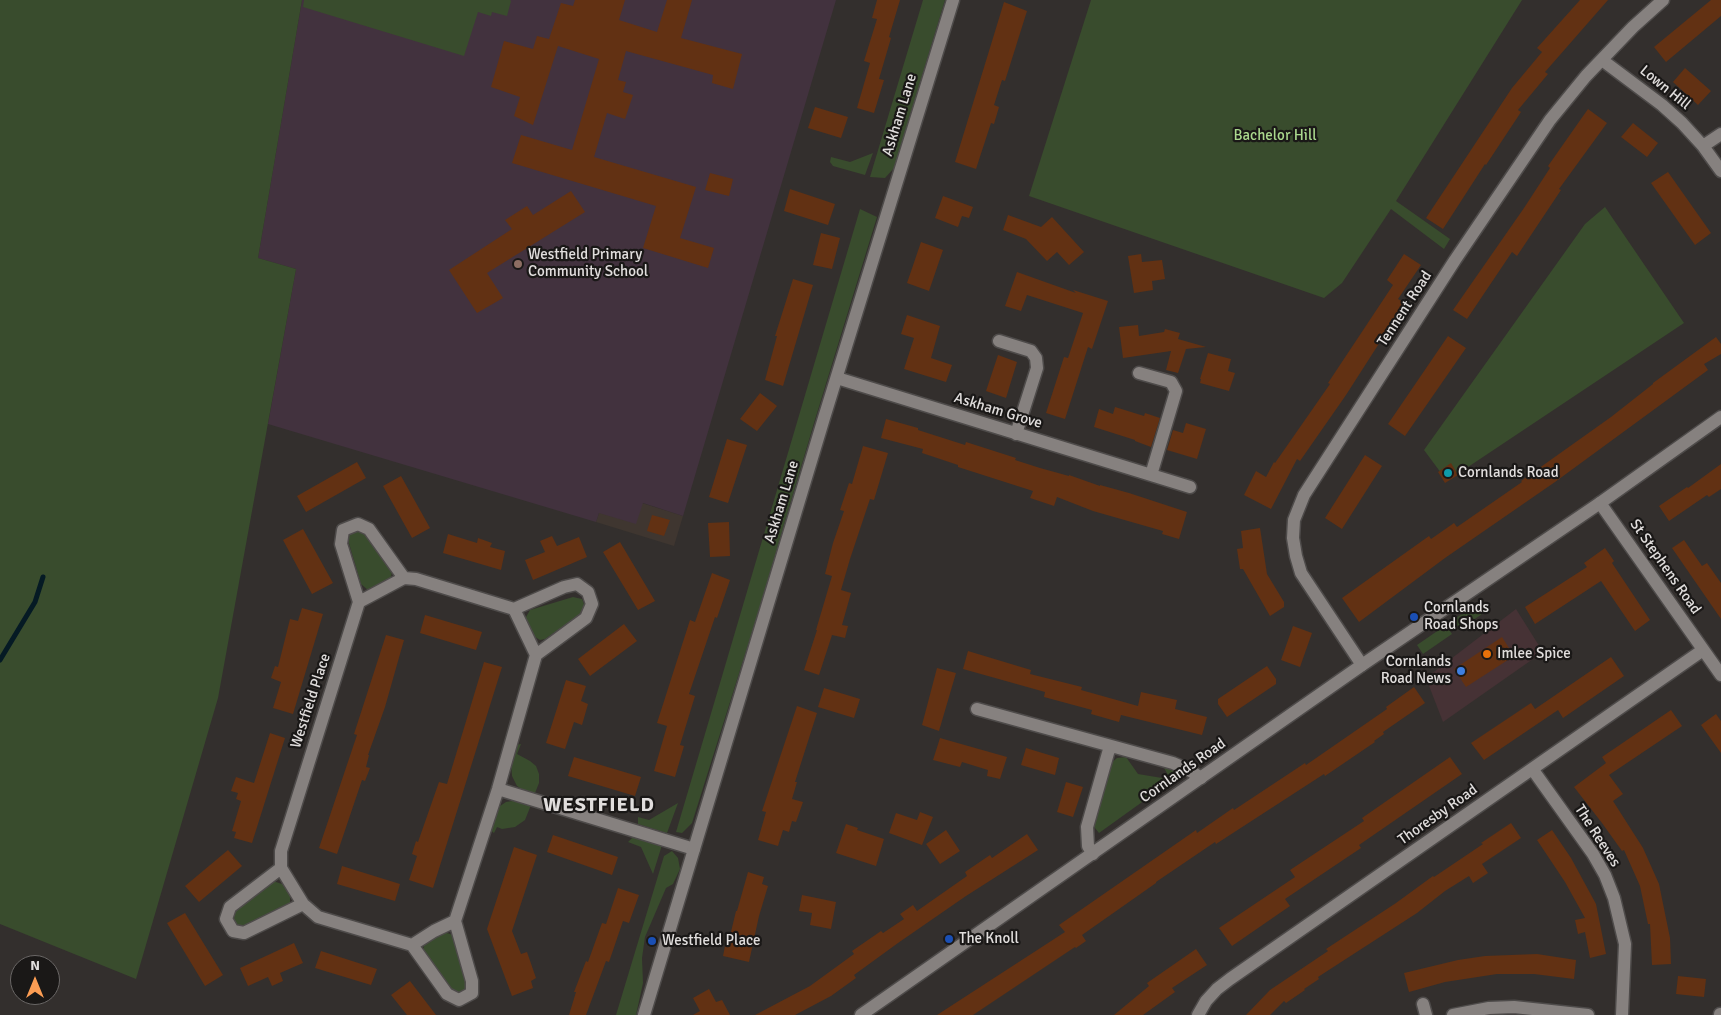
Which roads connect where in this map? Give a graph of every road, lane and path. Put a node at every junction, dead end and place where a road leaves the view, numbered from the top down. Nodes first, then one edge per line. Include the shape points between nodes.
1 (952, 0) edge
2 (1663, 0) edge
3 (1602, 60) junction
4 (1721, 134) edge
5 (1703, 146) junction
6 (1721, 171) edge
7 (999, 340) dead end
8 (1139, 373) dead end
9 (836, 378) junction
10 (1721, 417) edge
11 (1016, 434) junction
12 (1151, 475) junction
13 (1190, 487) dead end
14 (1600, 503) junction
15 (404, 578) junction
16 (359, 602) junction
17 (514, 609) junction
18 (1703, 650) junction
19 (536, 655) junction
20 (1362, 665) junction
21 (1721, 675) edge
22 (977, 709) dead end
23 (1110, 746) junction
24 (1533, 770) junction
25 (1201, 778) junction
26 (498, 789) junction
27 (694, 849) junction
28 (1093, 854) junction
29 (280, 868) junction
30 (304, 904) junction
31 (455, 921) junction
32 (412, 945) junction
33 (644, 1015) edge
34 (861, 1015) edge
35 (1198, 1015) edge
36 (1453, 1015) edge
37 (1588, 1015) edge
38 (1622, 1015) edge

1 - 9 street, Askham Lane
2 - 3 street, Tennent Road
3 - 5 street, Lown Hill via 1662,105
3 - 20 street, Tennent Road via 1571,93 1521,160 1317,474 1298,509 1293,538 1301,573
4 - 5 street
5 - 6 street, Lown Hill
7 - 11 street via 1031,351 1036,358 1037,368
8 - 12 street via 1172,382 1176,391
9 - 11 street, Askham Grove
9 - 27 street, Askham Lane
10 - 14 street, Cornlands Road
11 - 12 street, Askham Grove
12 - 13 street, Askham Grove
14 - 18 street, St Stephens Road
14 - 20 street, Cornlands Road
15 - 16 street
15 - 16 street via 369,529 358,524 343,530 342,544
15 - 17 street
16 - 29 street, Westfield Place via 281,851
17 - 19 street
17 - 19 street via 577,584 588,592 592,604 586,618
18 - 21 street, St Stephens Road
18 - 24 street, Thoresby Road
19 - 26 street
20 - 25 street, Cornlands Road
22 - 23 street
23 - 25 street via 1173,763
23 - 28 street via 1087,827 1088,846
24 - 35 street, Thoresby Road via 1230,979 1206,1001
24 - 38 street, The Reeves via 1593,854 1614,898 1625,944
25 - 28 street, Cornlands Road
26 - 27 street
26 - 31 street
27 - 33 street, Askham Lane
28 - 34 street, Cornlands Road
29 - 30 street
29 - 30 street via 230,906 226,919 233,930 244,934
30 - 32 street via 318,917
31 - 32 street
31 - 32 street via 472,981 472,993 459,1000 447,994
36 - 37 street via 1514,1007

